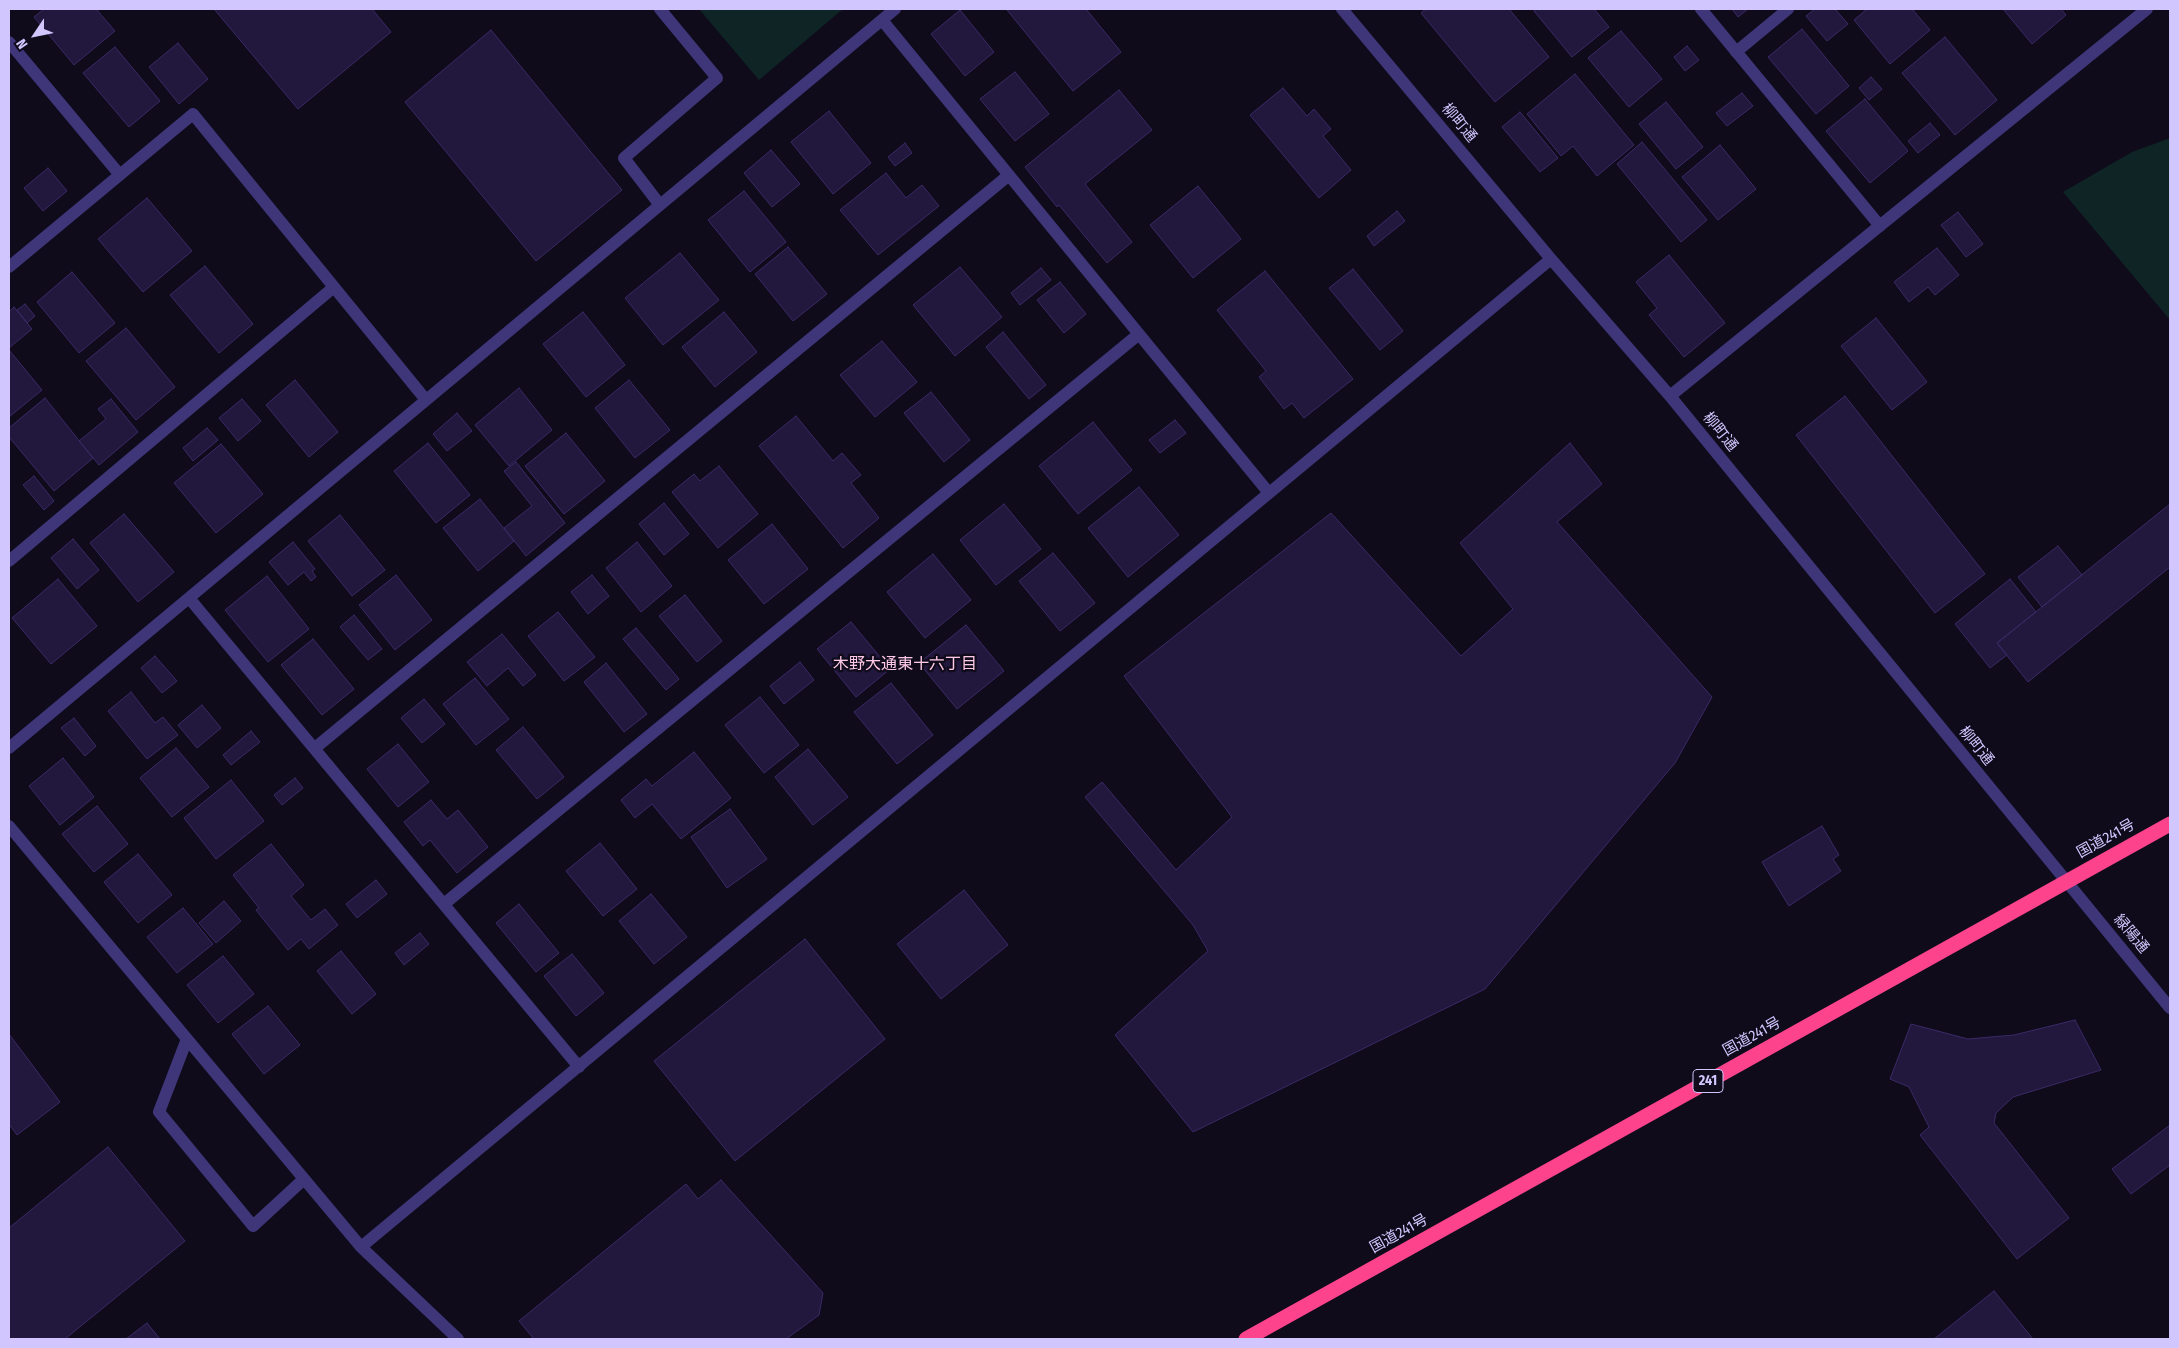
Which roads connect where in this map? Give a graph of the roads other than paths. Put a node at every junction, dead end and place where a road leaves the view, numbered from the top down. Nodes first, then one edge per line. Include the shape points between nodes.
1 (660, 9) edge
2 (895, 9) edge
3 (1342, 9) edge
4 (1701, 9) edge
5 (1788, 9) edge
6 (2147, 9) edge
7 (882, 20) junction
8 (9, 42) edge
9 (1736, 52) junction
10 (120, 175) junction
11 (1009, 176) junction
12 (660, 205) junction
13 (1880, 226) junction
14 (1552, 259) junction
15 (9, 266) edge
16 (334, 287) junction
17 (1139, 334) junction
18 (1670, 396) junction
19 (426, 400) junction
20 (1269, 493) junction
21 (9, 561) edge
22 (190, 598) junction
23 (9, 748) edge
24 (315, 748) junction
25 (2170, 824) edge
26 (9, 826) edge
27 (2066, 882) junction
28 (444, 904) junction
29 (2170, 1008) edge
30 (187, 1039) junction
31 (579, 1067) junction
32 (304, 1179) junction
33 (361, 1247) junction
34 (458, 1339) edge
35 (1246, 1339) edge

1 - 12 street via 717,78 624,158
2 - 7 street
3 - 14 street, 柳町通
4 - 9 street
5 - 9 street
6 - 13 street
7 - 11 street
7 - 12 street
8 - 10 street
9 - 13 street
10 - 15 street
10 - 16 street via 193,114
11 - 17 street
11 - 24 street
12 - 19 street
13 - 18 street
14 - 18 street, 柳町通
14 - 20 street
16 - 19 street
16 - 21 street
17 - 20 street
17 - 28 street
18 - 27 street, 柳町通
19 - 22 street
20 - 31 street
22 - 23 street
22 - 24 street
24 - 28 street
25 - 27 highway, 国道241号 / 241
26 - 30 street
27 - 29 street, 緑陽通
27 - 35 highway, 国道241号 / 241
28 - 31 street
30 - 32 street
30 - 32 street via 160,1112 253,1226
31 - 33 street
32 - 33 street
33 - 34 street

